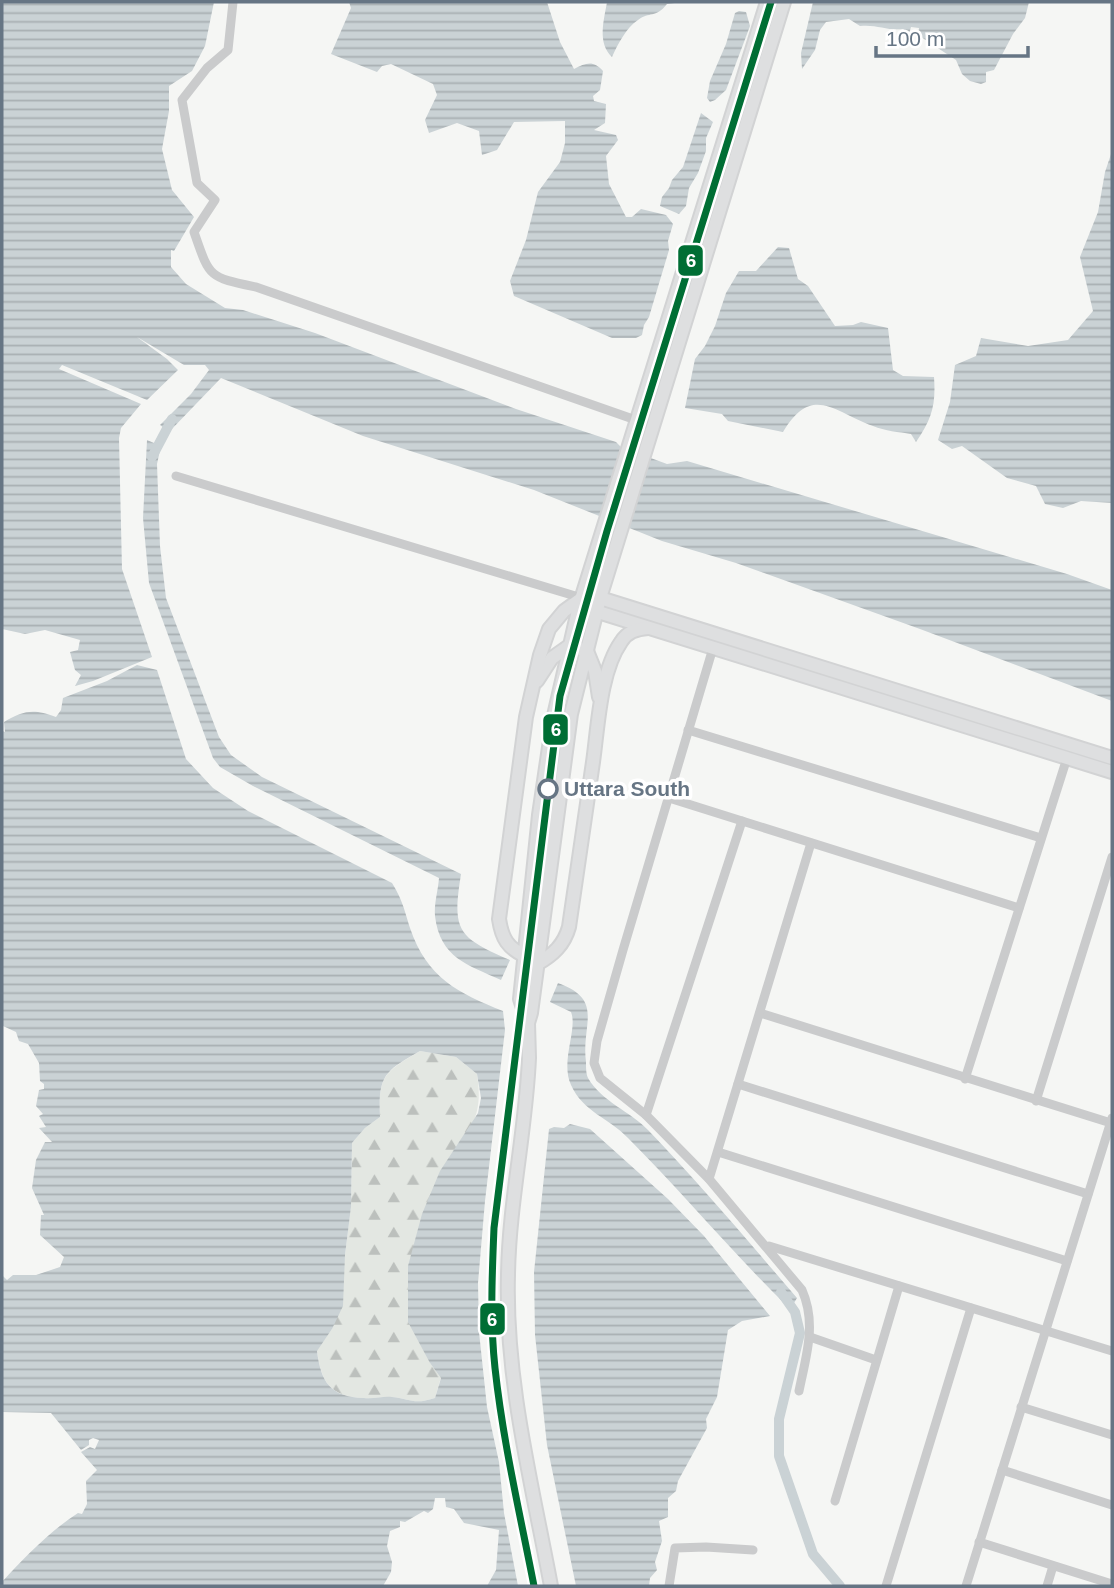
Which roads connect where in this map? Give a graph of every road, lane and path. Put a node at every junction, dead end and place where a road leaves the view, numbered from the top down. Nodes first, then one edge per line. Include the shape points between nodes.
1 (233, 2) edge
2 (767, 2) edge
3 (784, 2) edge
4 (635, 428) junction
5 (651, 432) junction
6 (176, 476) dead end
7 (600, 597) junction
8 (580, 602) junction
9 (597, 611) junction
10 (648, 628) junction
11 (569, 646) junction
12 (713, 648) junction
13 (587, 651) junction
14 (530, 694) junction
15 (600, 714) junction
16 (688, 730) junction
17 (1067, 758) junction
18 (1112, 758) edge
19 (1112, 772) edge
20 (669, 798) junction
21 (742, 821) junction
22 (1041, 838) junction
23 (811, 843) junction
24 (1112, 857) edge
25 (1019, 908) junction
26 (525, 956) junction
27 (537, 964) junction
28 (760, 1013) junction
29 (528, 1023) junction
30 (965, 1079) junction
31 (738, 1084) junction
32 (1037, 1101) junction
33 (646, 1115) junction
34 (1111, 1120) edge
35 (718, 1152) junction
36 (709, 1179) junction
37 (1088, 1194) junction
38 (767, 1246) junction
39 (1067, 1261) junction
40 (899, 1286) junction
41 (971, 1308) junction
42 (1046, 1330) junction
43 (810, 1337) junction
44 (1112, 1351) edge
45 (876, 1360) junction
46 (799, 1391) dead end
47 (1021, 1408) junction
48 (1112, 1435) edge
49 (1002, 1470) junction
50 (835, 1501) dead end
51 (1112, 1505) edge
52 (979, 1542) junction
53 (753, 1550) dead end
54 (1054, 1566) junction
55 (1112, 1584) edge
56 (551, 1586) edge
57 (668, 1586) edge
58 (886, 1586) edge
59 (965, 1586) edge
60 (1047, 1586) edge

1 - 4 street via 228,50 182,100 197,183 215,200 194,232 206,267 220,279 256,287
2 - 4 main road
3 - 5 main road
4 - 5 street
4 - 8 main road
5 - 7 main road
6 - 8 street
7 - 8 main road
7 - 9 main road
7 - 18 main road
8 - 9 main road
8 - 11 main road
8 - 14 main road via 564,611 550,629
9 - 10 main road
9 - 13 main road
10 - 12 main road
10 - 15 main road via 631,632 617,649
11 - 13 main road
11 - 14 main road via 550,661
11 - 26 main road via 552,720
12 - 16 street
12 - 17 main road
13 - 15 main road via 598,680
13 - 27 main road via 569,727
14 - 26 main road via 499,907 504,941
15 - 27 main road via 569,927 552,956
16 - 20 street
16 - 22 street
17 - 19 main road
17 - 22 street
20 - 21 street
20 - 33 street via 594,1055 600,1078
21 - 23 street
21 - 33 street
22 - 25 street
23 - 25 street
23 - 28 street
24 - 32 street
25 - 30 street
26 - 29 main road via 520,999
27 - 29 main road
28 - 30 street
28 - 31 street
29 - 56 main road via 529,1068 508,1273 510,1348
30 - 32 street
31 - 35 street
31 - 37 street
32 - 34 street
33 - 36 street
34 - 37 street
35 - 36 street
35 - 39 street
36 - 38 street
37 - 39 street
38 - 40 street
38 - 43 street via 803,1290 810,1313
39 - 42 street
40 - 41 street
40 - 45 street
41 - 42 street
41 - 58 street
42 - 44 street
42 - 47 street
43 - 45 street
43 - 46 street
45 - 50 street
47 - 48 street
47 - 49 street
49 - 51 street
49 - 52 street
52 - 54 street
52 - 59 street
53 - 57 street via 675,1548
54 - 55 street
54 - 60 street

